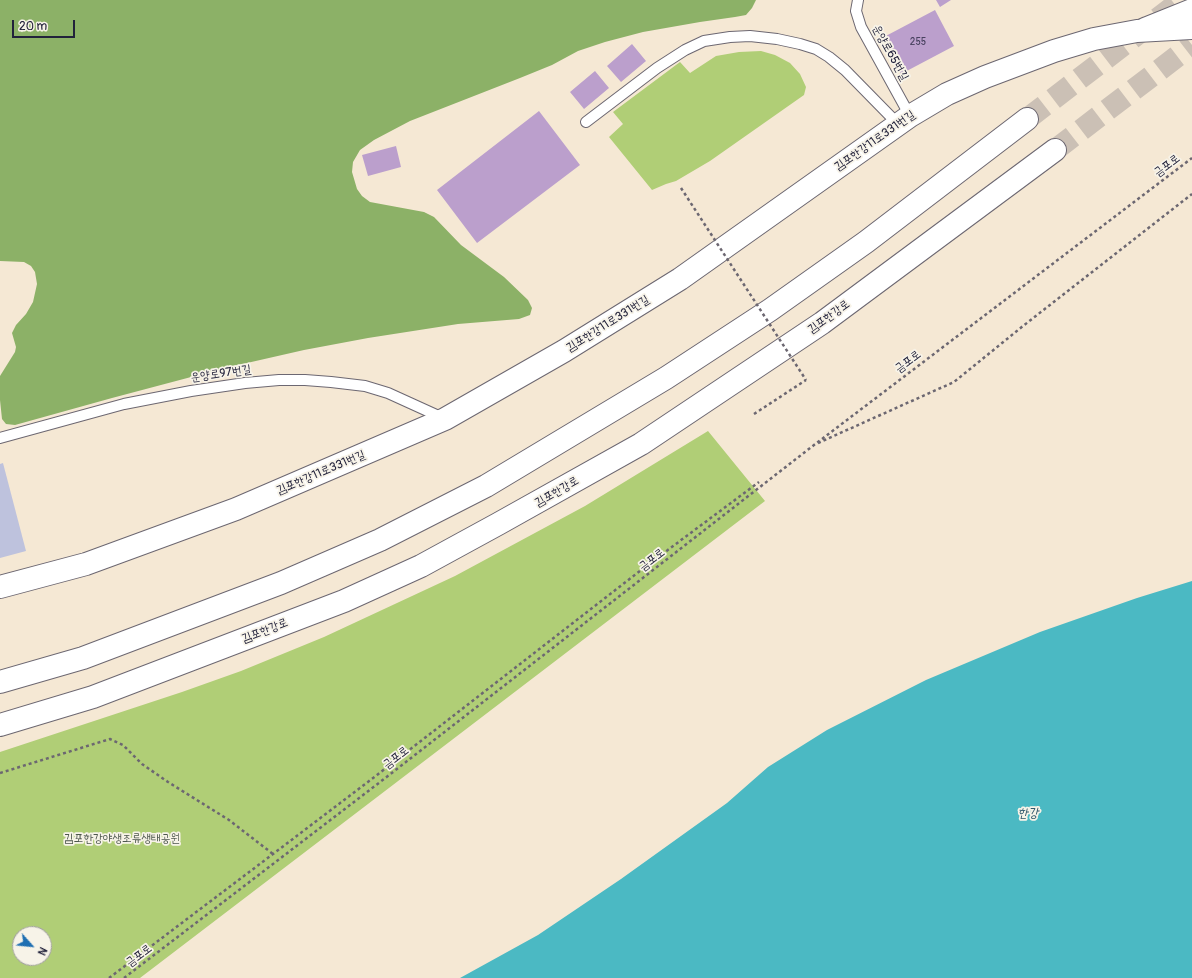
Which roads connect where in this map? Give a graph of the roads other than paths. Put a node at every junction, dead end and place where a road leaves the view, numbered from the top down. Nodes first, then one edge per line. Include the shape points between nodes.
1 (858, 0) edge
2 (1192, 10) edge
3 (1192, 28) edge
4 (1137, 31) junction
5 (1027, 119) tunnel mouth
6 (904, 120) junction
7 (586, 122) dead end
8 (1055, 150) tunnel mouth
9 (445, 419) junction
10 (0, 438) edge
11 (0, 587) edge
12 (0, 682) edge
13 (0, 725) edge

1 - 6 lane, 운양로65번길 via 856,11 861,27
2 - 4 main road
3 - 4 main road, 김포한강11로331번길
4 - 6 main road, 김포한강11로331번길 via 1094,39 1054,51 985,77 947,94
5 - 12 main road via 866,242 770,310 666,378 486,486 380,540 281,583 83,658
6 - 7 lane via 816,49 777,38 750,36 704,41 685,50
6 - 9 main road, 김포한강11로331번길 via 680,279 564,351
8 - 13 main road, 김포한강로 via 822,323 641,444 421,566 344,601 93,697
9 - 10 lane, 운양로97번길 via 388,393 365,386 279,380 245,382 124,404
9 - 11 main road, 김포한강11로331번길 via 236,509 86,564

